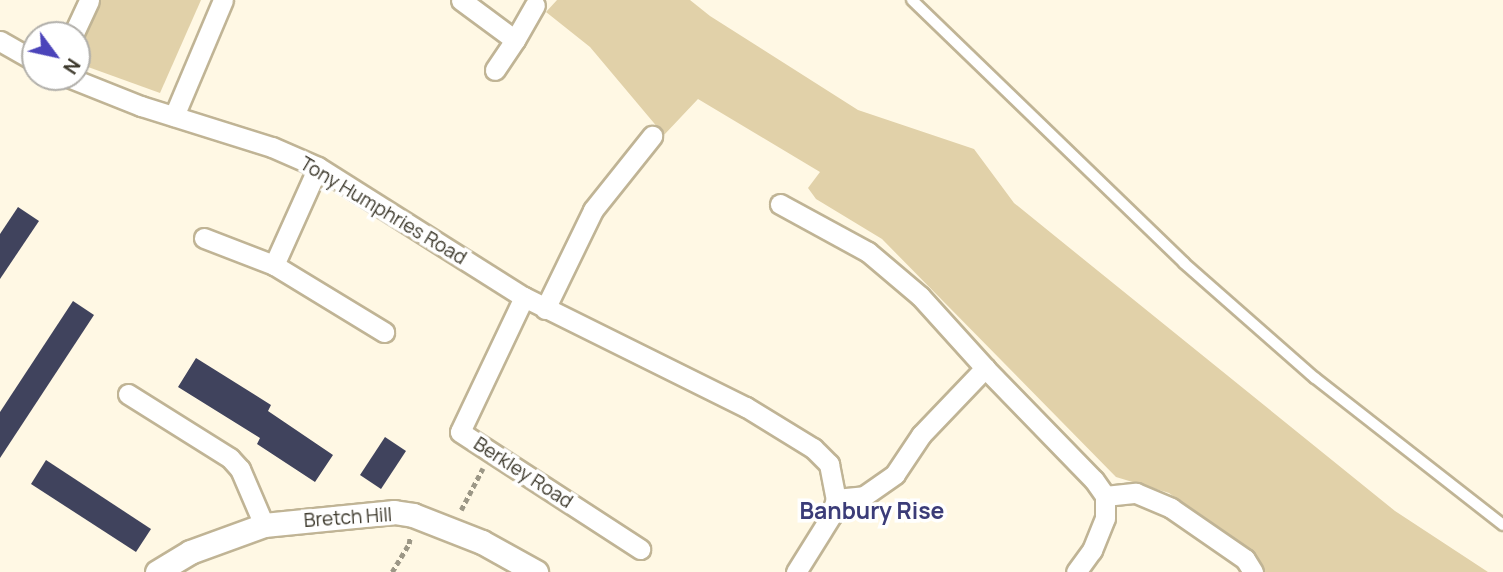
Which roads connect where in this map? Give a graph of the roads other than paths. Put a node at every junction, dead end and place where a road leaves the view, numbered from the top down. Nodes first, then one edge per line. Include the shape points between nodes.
1 (89, 0) edge
2 (223, 0) edge
3 (461, 0) edge
4 (912, 0) edge
5 (535, 5) dead end
6 (79, 21) edge
7 (514, 40) junction
8 (0, 41) edge
9 (21, 53) edge
10 (495, 70) dead end
11 (91, 86) edge
12 (174, 116) junction
13 (652, 136) dead end
14 (318, 167) junction
15 (780, 204) dead end
16 (204, 238) dead end
17 (274, 265) junction
18 (524, 297) junction
19 (545, 309) junction
20 (384, 332) dead end
21 (985, 368) junction
22 (128, 394) dead end
23 (1105, 496) junction
24 (836, 499) junction
25 (264, 524) junction
26 (1503, 525) edge
27 (640, 550) dead end
28 (157, 572) edge
29 (536, 572) edge
30 (796, 572) edge
31 (1076, 572) edge
32 (1253, 572) edge

1 - 6 street
2 - 12 street
3 - 7 street
4 - 26 lane via 1184,263 1315,378
5 - 7 street
7 - 10 street
8 - 9 street
11 - 12 street, Tony Humphries Road
12 - 14 street, Tony Humphries Road
13 - 19 street via 593,210
14 - 17 street
14 - 18 street, Tony Humphries Road
15 - 21 street via 868,252 920,296
16 - 17 street
17 - 20 street
18 - 19 street, Tony Humphries Road
18 - 27 street, Berkley Road via 460,432
19 - 24 street, Tony Humphries Road via 746,407 813,448 829,464
21 - 23 street
21 - 24 street via 921,435 895,474 864,496
22 - 25 street via 230,458 240,469
23 - 31 street via 1105,518 1092,550
23 - 32 street via 1136,493 1171,508 1245,559
24 - 30 street via 831,516
25 - 28 street, Bretch Hill via 190,552
25 - 29 street, Bretch Hill via 373,513 413,515 503,552

